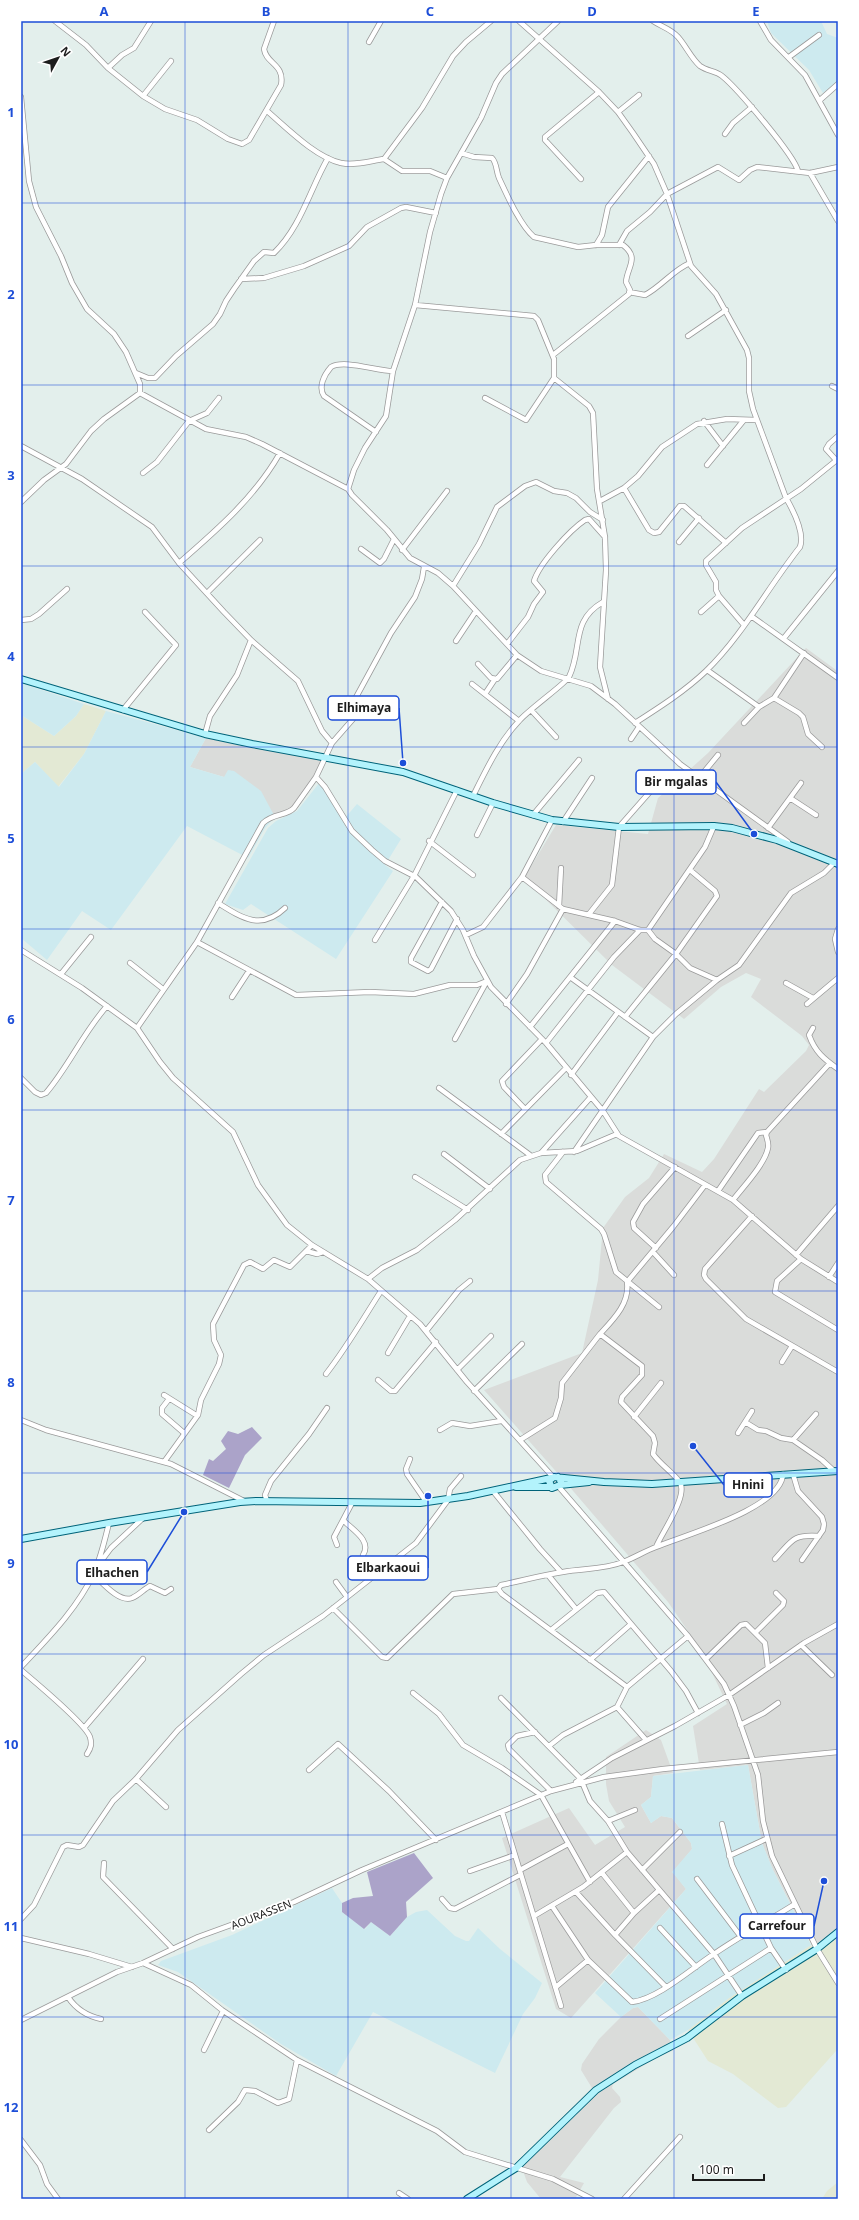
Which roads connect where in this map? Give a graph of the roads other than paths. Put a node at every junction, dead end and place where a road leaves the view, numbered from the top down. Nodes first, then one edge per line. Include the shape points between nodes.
1 (55, 21) edge
2 (151, 21) edge
3 (274, 21) edge
4 (381, 21) edge
5 (490, 21) edge
6 (519, 21) edge
7 (558, 21) edge
8 (653, 21) edge
9 (760, 21) edge
10 (819, 36) dead end
11 (540, 40) junction
12 (369, 42) dead end
13 (789, 57) junction
14 (170, 61) dead end
15 (108, 68) junction
16 (838, 84) edge
17 (599, 92) junction
18 (639, 95) dead end
19 (142, 96) junction
20 (21, 97) edge
21 (820, 100) junction
22 (752, 107) junction
23 (267, 111) junction
24 (618, 112) junction
25 (22, 117) edge
26 (725, 134) dead end
27 (838, 135) edge
28 (461, 153) junction
29 (649, 156) junction
30 (328, 158) junction
31 (384, 159) junction
32 (838, 166) edge
33 (798, 171) junction
34 (810, 173) junction
35 (447, 178) junction
36 (581, 179) dead end
37 (667, 194) junction
38 (436, 213) junction
39 (838, 221) edge
40 (596, 245) junction
41 (619, 245) junction
42 (690, 263) junction
43 (241, 279) junction
44 (629, 292) junction
45 (415, 305) junction
46 (726, 310) junction
47 (688, 336) dead end
48 (553, 355) junction
49 (393, 371) junction
50 (136, 373) junction
51 (554, 378) junction
52 (832, 386) dead end
53 (838, 389) edge
54 (140, 393) junction
55 (219, 398) dead end
56 (485, 398) dead end
57 (744, 420) junction
58 (756, 420) junction
59 (189, 421) junction
60 (704, 421) junction
61 (376, 432) junction
62 (838, 436) edge
63 (21, 446) edge
64 (723, 446) junction
65 (280, 453) junction
66 (837, 460) edge
67 (707, 465) dead end
68 (62, 468) junction
69 (143, 473) dead end
70 (624, 488) junction
71 (348, 489) junction
72 (447, 490) dead end
73 (786, 498) junction
74 (600, 501) junction
75 (21, 502) edge
76 (698, 518) junction
77 (603, 520) junction
78 (605, 537) junction
79 (394, 539) junction
80 (260, 540) dead end
81 (678, 542) dead end
82 (726, 542) junction
83 (361, 549) dead end
84 (402, 550) junction
85 (179, 563) junction
86 (424, 566) junction
87 (838, 571) edge
88 (453, 586) junction
89 (67, 589) dead end
90 (208, 592) junction
91 (719, 596) junction
92 (603, 602) junction
93 (476, 611) junction
94 (145, 612) dead end
95 (701, 612) dead end
96 (750, 616) junction
97 (21, 620) edge
98 (744, 625) junction
99 (784, 638) junction
100 (251, 640) junction
101 (456, 640) dead end
102 (506, 644) junction
103 (804, 653) junction
104 (517, 655) junction
105 (478, 664) dead end
106 (707, 670) junction
107 (837, 676) edge
108 (569, 678) junction
109 (21, 679) edge
110 (495, 679) junction
111 (472, 684) dead end
112 (485, 694) junction
113 (608, 698) junction
114 (774, 698) junction
115 (760, 707) junction
116 (123, 710) junction
117 (531, 710) junction
118 (519, 721) junction
119 (635, 723) junction
120 (744, 723) dead end
121 (639, 727) junction
122 (205, 734) junction
123 (556, 737) dead end
124 (631, 739) dead end
125 (332, 743) junction
126 (822, 747) dead end
127 (718, 755) dead end
128 (327, 757) junction
129 (580, 760) dead end
130 (316, 777) junction
131 (592, 778) dead end
132 (699, 778) junction
133 (801, 783) dead end
134 (656, 785) dead end
135 (457, 790) junction
136 (473, 796) junction
137 (790, 798) junction
138 (493, 803) junction
139 (533, 815) junction
140 (816, 815) dead end
141 (552, 820) junction
142 (563, 822) junction
143 (714, 826) junction
144 (619, 827) junction
145 (768, 828) junction
146 (477, 835) dead end
147 (429, 841) junction
148 (796, 848) junction
149 (836, 864) edge
150 (561, 868) dead end
151 (690, 870) junction
152 (473, 874) dead end
153 (414, 876) junction
154 (522, 877) junction
155 (442, 902) junction
156 (218, 903) junction
157 (561, 907) junction
158 (285, 908) dead end
159 (589, 914) junction
160 (457, 919) junction
161 (615, 921) junction
162 (838, 929) edge
163 (640, 930) junction
164 (648, 930) junction
165 (466, 935) junction
166 (91, 937) dead end
167 (375, 940) dead end
168 (197, 942) junction
169 (21, 950) edge
170 (838, 952) edge
171 (676, 954) junction
172 (130, 963) dead end
173 (249, 971) junction
174 (61, 974) junction
175 (570, 976) junction
176 (838, 978) edge
177 (717, 980) junction
178 (487, 981) junction
179 (786, 983) dead end
180 (163, 989) junction
181 (587, 990) junction
182 (232, 997) dead end
183 (813, 998) junction
184 (506, 1004) junction
185 (807, 1004) dead end
186 (107, 1006) junction
187 (618, 1012) junction
188 (625, 1017) junction
189 (530, 1026) junction
190 (137, 1028) junction
191 (813, 1028) dead end
192 (653, 1037) junction
193 (455, 1039) dead end
194 (544, 1041) junction
195 (830, 1063) junction
196 (566, 1068) junction
197 (838, 1069) edge
198 (571, 1075) junction
199 (21, 1079) edge
200 (439, 1088) dead end
201 (590, 1098) junction
202 (525, 1109) junction
203 (603, 1111) junction
204 (768, 1132) junction
205 (501, 1134) junction
206 (617, 1134) junction
207 (563, 1152) junction
208 (574, 1152) junction
209 (541, 1153) junction
210 (444, 1154) dead end
211 (530, 1155) junction
212 (675, 1167) junction
213 (415, 1177) dead end
214 (705, 1185) junction
215 (490, 1189) junction
216 (718, 1192) junction
217 (733, 1200) junction
218 (838, 1206) edge
219 (468, 1210) junction
220 (752, 1216) junction
221 (312, 1245) junction
222 (654, 1250) junction
223 (306, 1251) junction
224 (324, 1252) junction
225 (796, 1255) junction
226 (801, 1259) junction
227 (838, 1263) edge
228 (674, 1275) dead end
229 (829, 1277) junction
230 (368, 1279) junction
231 (470, 1281) dead end
232 (627, 1282) junction
233 (838, 1282) edge
234 (381, 1291) junction
235 (659, 1307) dead end
236 (410, 1316) junction
237 (838, 1330) edge
238 (426, 1331) junction
239 (600, 1334) junction
240 (491, 1336) dead end
241 (436, 1342) junction
242 (522, 1344) dead end
243 (792, 1346) junction
244 (388, 1353) dead end
245 (782, 1362) dead end
246 (457, 1370) junction
247 (838, 1372) edge
248 (326, 1374) dead end
249 (378, 1380) dead end
250 (661, 1383) dead end
251 (474, 1391) junction
252 (327, 1408) dead end
253 (752, 1410) dead end
254 (816, 1414) dead end
255 (196, 1415) junction
256 (634, 1417) junction
257 (21, 1420) edge
258 (501, 1421) junction
259 (745, 1422) junction
260 (440, 1430) dead end
261 (184, 1432) junction
262 (738, 1433) dead end
263 (520, 1440) junction
264 (793, 1440) junction
265 (410, 1459) dead end
266 (164, 1462) junction
267 (836, 1471) edge
268 (783, 1474) junction
269 (793, 1474) junction
270 (461, 1476) dead end
271 (554, 1477) junction
272 (593, 1481) junction
273 (681, 1482) junction
274 (559, 1486) junction
275 (516, 1487) junction
276 (551, 1487) junction
277 (493, 1491) junction
278 (448, 1500) junction
279 (267, 1501) junction
280 (248, 1502) junction
281 (352, 1503) junction
282 (427, 1503) junction
283 (143, 1518) junction
284 (344, 1521) junction
285 (109, 1523) junction
286 (819, 1536) junction
287 (21, 1539) edge
288 (338, 1545) dead end
289 (656, 1546) junction
290 (363, 1555) dead end
291 (775, 1559) dead end
292 (802, 1560) dead end
293 (623, 1562) junction
294 (96, 1569) junction
295 (561, 1572) junction
296 (93, 1574) junction
297 (548, 1575) junction
298 (336, 1582) dead end
299 (171, 1589) dead end
300 (498, 1589) junction
301 (776, 1593) dead end
302 (347, 1597) junction
303 (333, 1608) junction
304 (576, 1609) junction
305 (631, 1624) junction
306 (838, 1624) edge
307 (551, 1630) junction
308 (755, 1633) junction
309 (688, 1636) junction
310 (801, 1645) junction
311 (143, 1659) dead end
312 (706, 1659) junction
313 (590, 1660) junction
314 (660, 1660) junction
315 (21, 1667) edge
316 (768, 1668) junction
317 (21, 1670) edge
318 (832, 1675) dead end
319 (628, 1687) junction
320 (413, 1693) dead end
321 (729, 1695) junction
322 (501, 1698) dead end
323 (778, 1703) dead end
324 (617, 1707) junction
325 (698, 1713) junction
326 (740, 1725) junction
327 (84, 1728) junction
328 (535, 1732) junction
329 (646, 1740) junction
330 (549, 1746) junction
331 (838, 1752) edge
332 (86, 1754) dead end
333 (753, 1761) junction
334 (600, 1766) junction
335 (309, 1770) dead end
336 (604, 1777) junction
337 (136, 1779) junction
338 (582, 1780) junction
339 (551, 1791) junction
340 (541, 1795) junction
341 (166, 1807) dead end
342 (635, 1810) dead end
343 (502, 1812) junction
344 (608, 1822) junction
345 (722, 1824) dead end
346 (680, 1832) dead end
347 (766, 1839) junction
348 (436, 1840) junction
349 (568, 1844) junction
350 (627, 1852) junction
351 (515, 1855) junction
352 (729, 1856) junction
353 (104, 1863) dead end
354 (642, 1870) junction
355 (470, 1871) dead end
356 (520, 1872) junction
357 (602, 1873) junction
358 (697, 1879) dead end
359 (590, 1882) junction
360 (658, 1891) junction
361 (576, 1892) junction
362 (442, 1899) dead end
363 (795, 1904) junction
364 (552, 1906) junction
365 (634, 1913) junction
366 (534, 1916) junction
367 (21, 1920) edge
368 (761, 1925) junction
369 (660, 1928) dead end
370 (838, 1932) edge
371 (615, 1935) junction
372 (741, 1937) junction
373 (21, 1938) edge
374 (772, 1948) junction
375 (173, 1949) junction
376 (817, 1949) junction
377 (714, 1954) junction
378 (588, 1960) junction
379 (143, 1964) junction
380 (696, 1966) junction
381 (132, 1967) junction
382 (786, 1970) junction
383 (728, 1975) junction
384 (838, 1983) edge
385 (556, 1987) junction
386 (666, 1987) junction
387 (742, 1996) junction
388 (68, 1997) junction
389 (561, 2006) dead end
390 (223, 2011) junction
391 (101, 2019) dead end
392 (660, 2019) dead end
393 (21, 2020) edge
394 (204, 2050) dead end
395 (298, 2060) junction
396 (209, 2130) dead end
397 (680, 2137) dead end
398 (21, 2140) edge
399 (516, 2168) junction
400 (399, 2193) dead end
401 (58, 2199) edge
402 (408, 2199) edge
403 (467, 2199) edge
404 (592, 2199) edge
405 (624, 2199) edge

1 - 15 street via 86,45
2 - 15 street via 134,48
3 - 23 street via 264,49 266,55 280,70 282,81
4 - 12 street
5 - 31 street via 453,56 422,108
6 - 11 street
7 - 11 street
8 - 22 street via 673,32 701,66 721,75
9 - 13 street via 766,34
10 - 13 street
11 - 17 street
11 - 28 street via 502,74
13 - 21 street via 805,74
14 - 19 street
15 - 19 street
16 - 21 street
17 - 24 street
17 - 36 street via 545,137
18 - 24 street
19 - 23 street via 165,109 197,120 228,139 242,144 249,140
20 - 25 street
21 - 27 street
22 - 26 street via 733,123
22 - 33 street via 792,159
23 - 30 street via 306,144
24 - 29 street
25 - 50 street via 29,181 41,219 62,256 72,283 84,304 118,339
28 - 35 street
28 - 40 street via 492,158 495,161 498,176 509,198 534,238 578,247
29 - 37 street
29 - 40 street via 608,207 602,235
30 - 31 street via 341,163 358,164
30 - 43 street via 309,199 280,246 272,254 265,252 260,255
31 - 35 street via 402,170 430,171
32 - 34 street
33 - 34 street
33 - 37 street via 757,167 739,180 718,167
34 - 39 street
35 - 38 street
37 - 41 street via 627,231
37 - 42 street
38 - 43 street via 401,208 368,227 349,246 304,266 264,278
38 - 45 street
40 - 41 street
41 - 44 street via 623,245 630,253 632,265 626,282
42 - 44 street via 680,267 645,296
42 - 46 street
43 - 50 street via 213,324 155,378
44 - 48 street
45 - 48 street via 534,316
45 - 49 street
46 - 47 street
46 - 58 street via 749,358 749,391
48 - 51 street
49 - 61 street via 388,410
49 - 61 street via 340,364 331,367 322,381 321,391 324,396
50 - 54 street
51 - 56 street via 526,420
51 - 74 street via 589,406 593,413 597,489
52 - 53 street
54 - 59 street
54 - 68 street via 115,409 91,430
55 - 59 street via 207,413
57 - 58 street
57 - 60 street
57 - 64 street
58 - 73 street
59 - 65 street via 215,432 246,437
59 - 69 street via 157,462
60 - 64 street
60 - 70 street via 662,447 638,476
61 - 71 street via 354,470
62 - 66 street via 826,449
63 - 68 street
64 - 67 street
65 - 71 street
65 - 85 street via 264,479 232,515
66 - 73 street
68 - 75 street via 44,480
68 - 85 street via 152,527
70 - 74 street
70 - 76 street via 649,530 654,534 682,506
71 - 79 street
72 - 84 street
73 - 82 street
73 - 96 street via 793,511 801,543
74 - 77 street
76 - 81 street
76 - 82 street
77 - 78 street
77 - 88 street via 568,493 554,491 536,482 525,486 496,507 480,544
78 - 92 street via 606,570
78 - 102 street via 589,519 585,520 548,557 539,568 534,581 543,592 528,618
79 - 83 street via 380,562
79 - 84 street
80 - 90 street
82 - 91 street via 706,561 716,582
84 - 86 street
85 - 90 street
86 - 88 street via 438,573
86 - 125 street via 415,597 391,633 356,697 352,706 353,719
87 - 99 street
88 - 93 street
89 - 97 street via 39,614 31,619
90 - 100 street
91 - 95 street
91 - 98 street
92 - 108 street via 590,612 581,624
92 - 113 street via 600,667
93 - 101 street
93 - 102 street
94 - 116 street via 174,641 176,648
96 - 98 street
96 - 99 street
98 - 106 street
99 - 103 street
100 - 122 street via 237,675 210,716
100 - 125 street via 298,681 322,731
102 - 104 street
103 - 107 street
103 - 114 street
104 - 108 street via 541,671
104 - 110 street
105 - 110 street
106 - 115 street
106 - 119 street via 676,696
108 - 113 street via 591,686
108 - 117 street
109 - 116 main road
110 - 112 street
111 - 112 street
112 - 118 street
113 - 119 street
114 - 115 street
114 - 126 street via 803,717 808,734
115 - 120 street
116 - 122 main road
117 - 118 street
117 - 123 street
118 - 136 street via 498,750
119 - 121 street
121 - 124 street
121 - 132 street
122 - 128 main road
125 - 128 street
127 - 132 street
128 - 130 street
128 - 135 main road via 403,772
129 - 139 street
130 - 153 street via 352,831 385,861
130 - 156 street via 292,810 273,816 263,823
131 - 142 street
132 - 145 street
133 - 137 street
134 - 144 street
135 - 136 main road
135 - 147 street
136 - 138 main road
137 - 140 street
137 - 145 street
138 - 139 main road
138 - 146 street
139 - 141 main road
141 - 142 main road
141 - 154 street
142 - 144 main road
143 - 144 main road
143 - 148 main road via 754,833
143 - 151 street via 705,847
144 - 159 street via 612,885
145 - 148 street
147 - 152 street
147 - 153 street
148 - 149 main road
149 - 177 street via 791,894 739,965
150 - 157 street
151 - 164 street
151 - 171 street via 715,891 717,896
153 - 155 street
153 - 167 street
154 - 157 street
154 - 165 street via 483,927
155 - 160 street
155 - 160 street via 410,958 411,962 428,971 431,969
156 - 158 street via 251,920 268,920
156 - 168 street
157 - 159 street via 576,914
157 - 184 street via 528,974
159 - 161 street
160 - 165 street
161 - 163 street
161 - 175 street
162 - 170 street via 835,939
163 - 164 street
163 - 181 street
164 - 171 street via 655,939
165 - 178 street
166 - 174 street
168 - 173 street
168 - 180 street
169 - 174 street
171 - 177 street via 690,968
171 - 188 street
172 - 180 street
173 - 178 street via 299,995 370,992 414,994 450,985 476,985
173 - 182 street
174 - 186 street
175 - 181 street
175 - 189 street
176 - 183 street
177 - 192 street
178 - 184 street
178 - 193 street
179 - 183 street
180 - 190 street
181 - 187 street
181 - 194 street
183 - 185 street
184 - 189 street
186 - 190 street
186 - 199 street via 88,1029 65,1069 46,1093 41,1095 35,1092
187 - 188 street
187 - 198 street
188 - 192 street
189 - 194 street
190 - 221 street via 173,1078 233,1132 254,1179 278,1215 294,1232
191 - 195 street via 809,1035 816,1050
192 - 203 street
194 - 196 street
194 - 202 street via 502,1081 504,1087
195 - 197 street
195 - 204 street
196 - 198 street
196 - 202 street
198 - 201 street
200 - 205 street
201 - 203 street
201 - 209 street
202 - 205 street
203 - 206 street
203 - 208 street
204 - 216 street via 758,1133
204 - 217 street via 767,1150
205 - 211 street
206 - 208 street
206 - 212 street
207 - 208 street
207 - 209 street
207 - 232 street via 546,1172 545,1180 603,1232 613,1267
209 - 211 street
210 - 215 street
211 - 215 street via 516,1163
212 - 214 street
212 - 222 street via 644,1204 633,1222 634,1228
213 - 219 street
214 - 216 street
214 - 222 street
215 - 219 street
216 - 217 street
217 - 220 street
218 - 225 street
219 - 230 street via 417,1250 382,1268
220 - 225 street
220 - 243 street via 709,1265 704,1275 708,1283 746,1319
221 - 223 street
221 - 224 street
222 - 228 street
222 - 232 street
223 - 224 street via 317,1254
223 - 255 street via 290,1267 274,1260 263,1270 250,1262 244,1265 212,1324 221,1360
224 - 230 street
225 - 226 street
226 - 229 street
226 - 237 street via 775,1285 775,1292
227 - 229 street
229 - 233 street
230 - 234 street
231 - 238 street via 459,1290
232 - 235 street
232 - 239 street via 627,1296 616,1316
234 - 236 street
234 - 248 street via 358,1325 348,1346
236 - 238 street
236 - 244 street
238 - 241 street
239 - 256 street via 642,1366 642,1375 620,1400
239 - 263 street via 562,1383 555,1418
240 - 246 street
241 - 246 street
241 - 249 street via 395,1391
242 - 251 street
243 - 245 street
243 - 247 street
246 - 251 street
250 - 256 street
251 - 258 street
252 - 279 street via 271,1481 264,1495
253 - 259 street
254 - 264 street
255 - 261 street
255 - 261 street via 167,1397 162,1414
256 - 273 street via 653,1436 654,1456
257 - 266 street via 52,1432
258 - 260 street via 470,1426 452,1423
258 - 263 street
259 - 262 street
259 - 264 street via 758,1430
261 - 266 street
263 - 271 street
264 - 267 street
265 - 282 street via 407,1474
266 - 280 street
267 - 269 main road
268 - 269 main road
268 - 273 main road
268 - 289 street via 780,1485 766,1500 709,1528
269 - 286 street via 798,1491 823,1520 823,1530
270 - 278 street via 450,1489
271 - 272 main road
271 - 274 main road via 560,1480
271 - 275 main road
271 - 276 main road via 549,1483
272 - 273 main road via 638,1484
272 - 274 main road
273 - 289 street via 680,1501
274 - 276 main road
274 - 293 street
275 - 276 main road
275 - 277 main road
277 - 278 main road
277 - 295 street
278 - 282 main road
278 - 302 street via 416,1544
279 - 280 main road
279 - 281 main road
280 - 283 main road
281 - 282 main road
281 - 284 street
283 - 285 main road
283 - 294 street via 111,1548
284 - 288 street via 334,1537
284 - 290 street via 365,1542
285 - 287 main road
285 - 294 street
286 - 291 street via 798,1536
286 - 292 street
289 - 293 street
293 - 295 street via 599,1568
293 - 309 street
294 - 296 street
295 - 297 street
296 - 299 street via 127,1599 133,1598 150,1586 165,1593
296 - 315 street via 72,1610
297 - 300 street via 500,1585
297 - 304 street
298 - 302 street
300 - 303 street via 454,1594 387,1658 382,1657
300 - 307 street
301 - 308 street via 784,1601 783,1605
302 - 303 street
303 - 337 street via 245,1670 178,1730
304 - 305 street via 597,1593 604,1592
304 - 307 street
305 - 313 street
305 - 314 street
306 - 310 street
307 - 313 street
308 - 312 street via 746,1624 742,1625
308 - 316 street via 767,1645
309 - 312 street
309 - 314 street
310 - 316 street
310 - 318 street
311 - 327 street
312 - 321 street
313 - 319 street
314 - 319 street
314 - 325 street via 686,1691
316 - 321 street
317 - 327 street
319 - 324 street
320 - 340 street via 439,1714 463,1745
321 - 325 street
321 - 326 street
322 - 328 street
323 - 326 street
324 - 329 street
324 - 330 street via 563,1735
325 - 329 street
326 - 333 street
327 - 332 street via 92,1747
328 - 330 street
328 - 339 street via 517,1736 508,1745 509,1749
329 - 334 street
330 - 338 street
331 - 333 street
333 - 336 street
333 - 347 street via 760,1789
334 - 336 street via 600,1772
334 - 338 street
335 - 348 street via 338,1744 389,1791
336 - 338 street
337 - 341 street
337 - 367 street via 107,1809 83,1845 63,1847 34,1905
338 - 339 street, AOURASSEN
338 - 344 street via 590,1801
339 - 340 street, AOURASSEN
340 - 343 street, AOURASSEN
340 - 349 street
342 - 344 street
343 - 348 street, AOURASSEN
343 - 351 street
344 - 350 street
345 - 352 street
346 - 354 street
347 - 352 street
347 - 363 street
348 - 375 street, AOURASSEN via 362,1870 294,1902 198,1937
349 - 356 street
349 - 359 street
350 - 354 street
350 - 357 street
351 - 355 street
351 - 356 street
352 - 368 street
353 - 375 street via 103,1877
354 - 360 street
356 - 362 street via 455,1909 450,1908
356 - 366 street
357 - 359 street
357 - 365 street
358 - 372 street
359 - 361 street
360 - 365 street
360 - 377 street
361 - 364 street
361 - 371 street
363 - 368 street
363 - 376 street
364 - 366 street
364 - 378 street
365 - 371 street
366 - 385 street
368 - 372 street
368 - 374 street
369 - 380 street
370 - 376 main road
371 - 386 street
372 - 377 street
373 - 381 street
374 - 382 street
374 - 383 street
375 - 379 street, AOURASSEN
376 - 382 main road
376 - 384 street
377 - 380 street
377 - 383 street
378 - 385 street
378 - 386 street via 632,2002 641,2001
379 - 381 street, AOURASSEN
379 - 390 street via 191,1986
380 - 386 street
381 - 388 street, AOURASSEN
382 - 387 main road
383 - 387 street
383 - 392 street
385 - 389 street
387 - 399 main road via 687,2038 635,2065 596,2090
388 - 391 street via 73,2005 90,2017
388 - 393 street, AOURASSEN
390 - 394 street
390 - 395 street
395 - 396 street via 289,2099 278,2103 255,2091 245,2090 238,2102
395 - 399 street via 437,2131 465,2152
397 - 405 street
398 - 401 street via 40,2165 47,2184
399 - 403 main road
399 - 404 street via 553,2179
400 - 402 street

